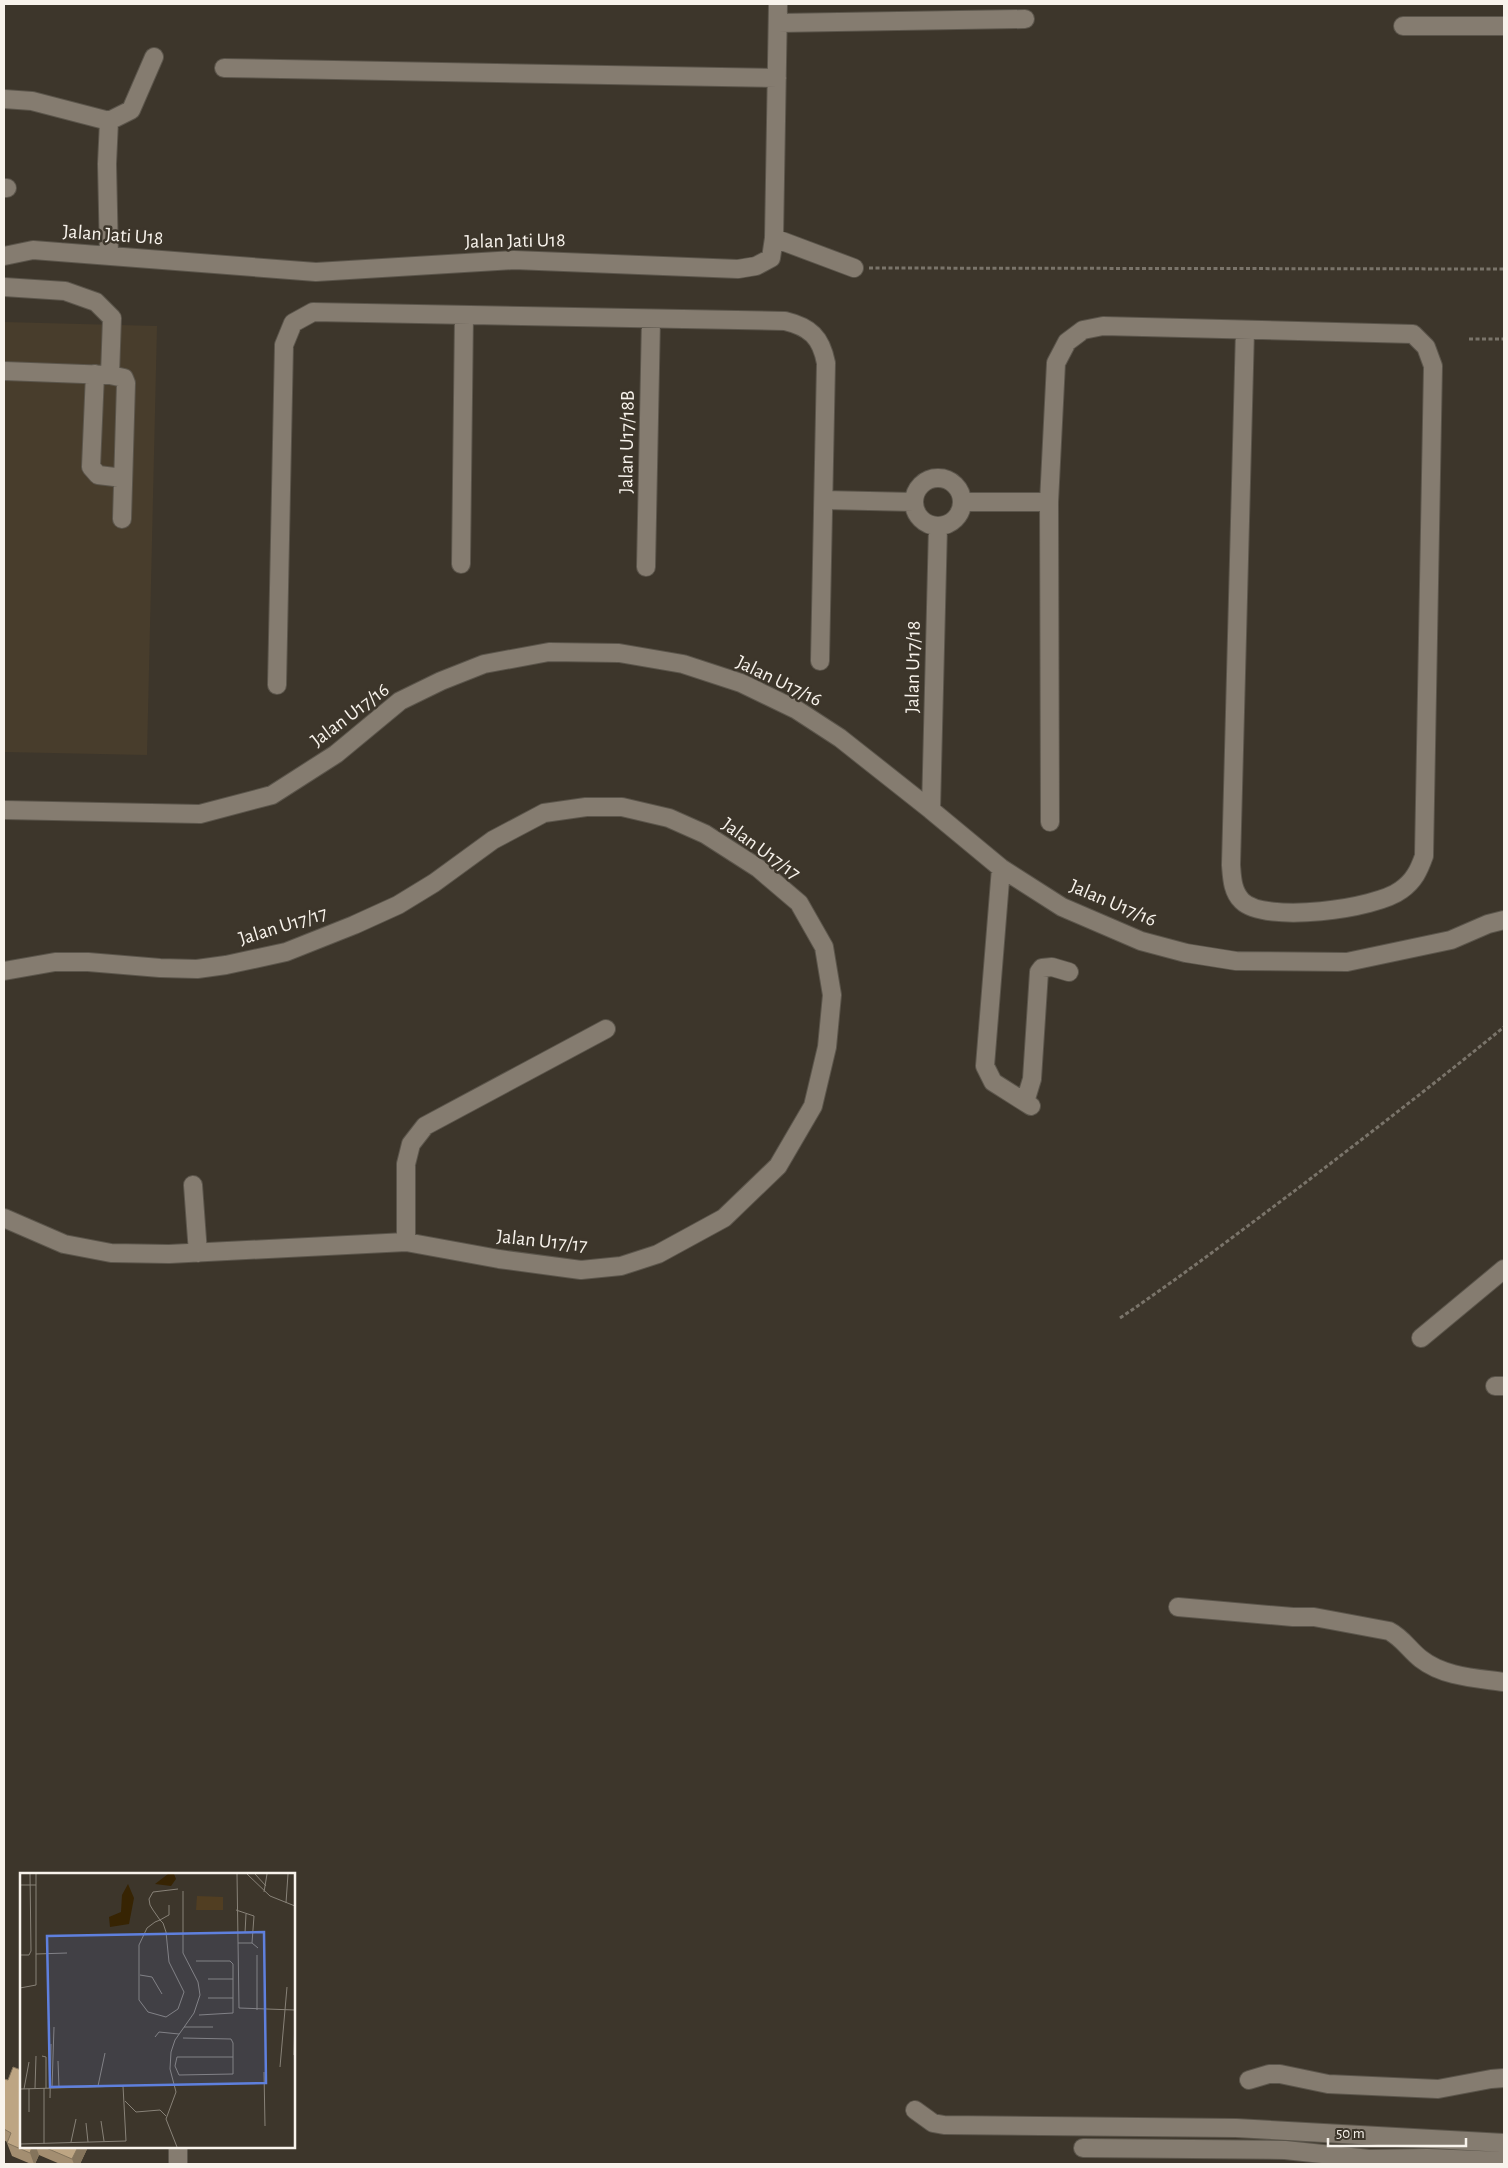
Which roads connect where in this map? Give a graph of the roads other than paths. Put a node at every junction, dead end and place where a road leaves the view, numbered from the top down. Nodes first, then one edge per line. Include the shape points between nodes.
1 (778, 4) edge
2 (1025, 19) dead end
3 (778, 23) junction
4 (1403, 26) dead end
5 (1504, 26) edge
6 (154, 57) dead end
7 (224, 68) dead end
8 (777, 78) junction
9 (4, 99) edge
10 (109, 121) junction
11 (774, 238) junction
12 (109, 255) junction
13 (4, 256) edge
14 (854, 268) road end
15 (4, 287) edge
16 (464, 315) junction
17 (651, 319) junction
18 (1245, 330) junction
19 (4, 372) edge
20 (102, 374) junction
21 (124, 478) junction
22 (824, 500) junction
23 (914, 502) junction
24 (962, 502) junction
25 (1049, 502) junction
26 (122, 519) dead end
27 (938, 526) junction
28 (461, 564) dead end
29 (646, 567) dead end
30 (820, 661) dead end
31 (277, 685) dead end
32 (4, 810) edge
33 (931, 810) junction
34 (1050, 822) dead end
35 (1001, 868) junction
36 (1504, 920) edge
37 (4, 970) edge
38 (1069, 972) dead end
39 (606, 1029) dead end
40 (192, 1185) dead end
41 (4, 1218) edge
42 (406, 1242) junction
43 (198, 1253) junction
44 (1504, 1269) edge
45 (1421, 1338) dead end
46 (1178, 1607) dead end
47 (1504, 1682) edge
48 (1504, 2078) edge
49 (1248, 2080) dead end
50 (915, 2110) dead end
51 (1504, 2143) edge
52 (178, 2148) edge
53 (1083, 2148) dead end
54 (1504, 2161) edge
55 (178, 2164) edge

1 - 3 street, Jalan Jati U18
2 - 3 street
3 - 8 street, Jalan Jati U18
4 - 5 street
6 - 10 street via 131,110
7 - 8 street
8 - 11 street, Jalan Jati U18
9 - 10 street via 32,101
10 - 12 street
11 - 12 street, Jalan Jati U18 via 771,258 756,266 738,269 514,260 316,272
11 - 14 street
12 - 13 street, Jalan Jati U18 via 33,250
15 - 20 street via 65,291 96,302 112,318
16 - 17 street
16 - 28 street
16 - 31 street via 313,312 293,323 284,345
17 - 22 street via 785,321 802,325 814,334 823,347 826,363
17 - 29 street, Jalan U17/18B
18 - 18 street via 1413,334 1426,346 1433,366 1424,856 1417,876 1401,891 1381,900 1326,913 1263,911 1242,901 1233,886
18 - 25 street via 1104,326 1083,330 1067,342 1056,363
19 - 20 street
20 - 21 street via 124,378 126,383
20 - 21 street via 91,467 98,476
21 - 26 street
22 - 23 street
22 - 30 street
23 - 24 street via 919,486 934,477 950,480 961,493
23 - 27 street via 924,522
24 - 25 street
24 - 27 street via 958,516 952,522
25 - 34 street
27 - 33 street, Jalan U17/18
32 - 33 street, Jalan U17/16 via 200,814 272,795 336,754 400,701 484,664 549,652 628,654 683,664 741,683 796,710 840,738
33 - 35 street, Jalan U17/16
35 - 36 street, Jalan U17/16 via 1062,907 1141,941 1236,961 1347,962 1451,940
35 - 38 street via 985,1066 993,1082 1028,1104 1039,972 1046,967
37 - 42 street, Jalan U17/17 via 55,962 197,969 286,952 398,905 493,840 544,812 586,807 622,807 669,818 705,834 758,868 799,903 824,947 832,995 827,1047 813,1106 778,1166 724,1218 658,1254 621,1266 581,1270
39 - 42 street via 425,1126 412,1144 406,1164
40 - 43 street
41 - 43 street, Jalan U17/17 via 64,1244 111,1253
42 - 43 street, Jalan U17/17
44 - 45 street
46 - 47 street via 1314,1617 1389,1631 1433,1667 1449,1673
48 - 49 street via 1438,2090 1328,2084 1280,2074
50 - 51 street via 933,2123 944,2125 1236,2128
52 - 55 street
53 - 54 street via 1285,2150 1369,2159

